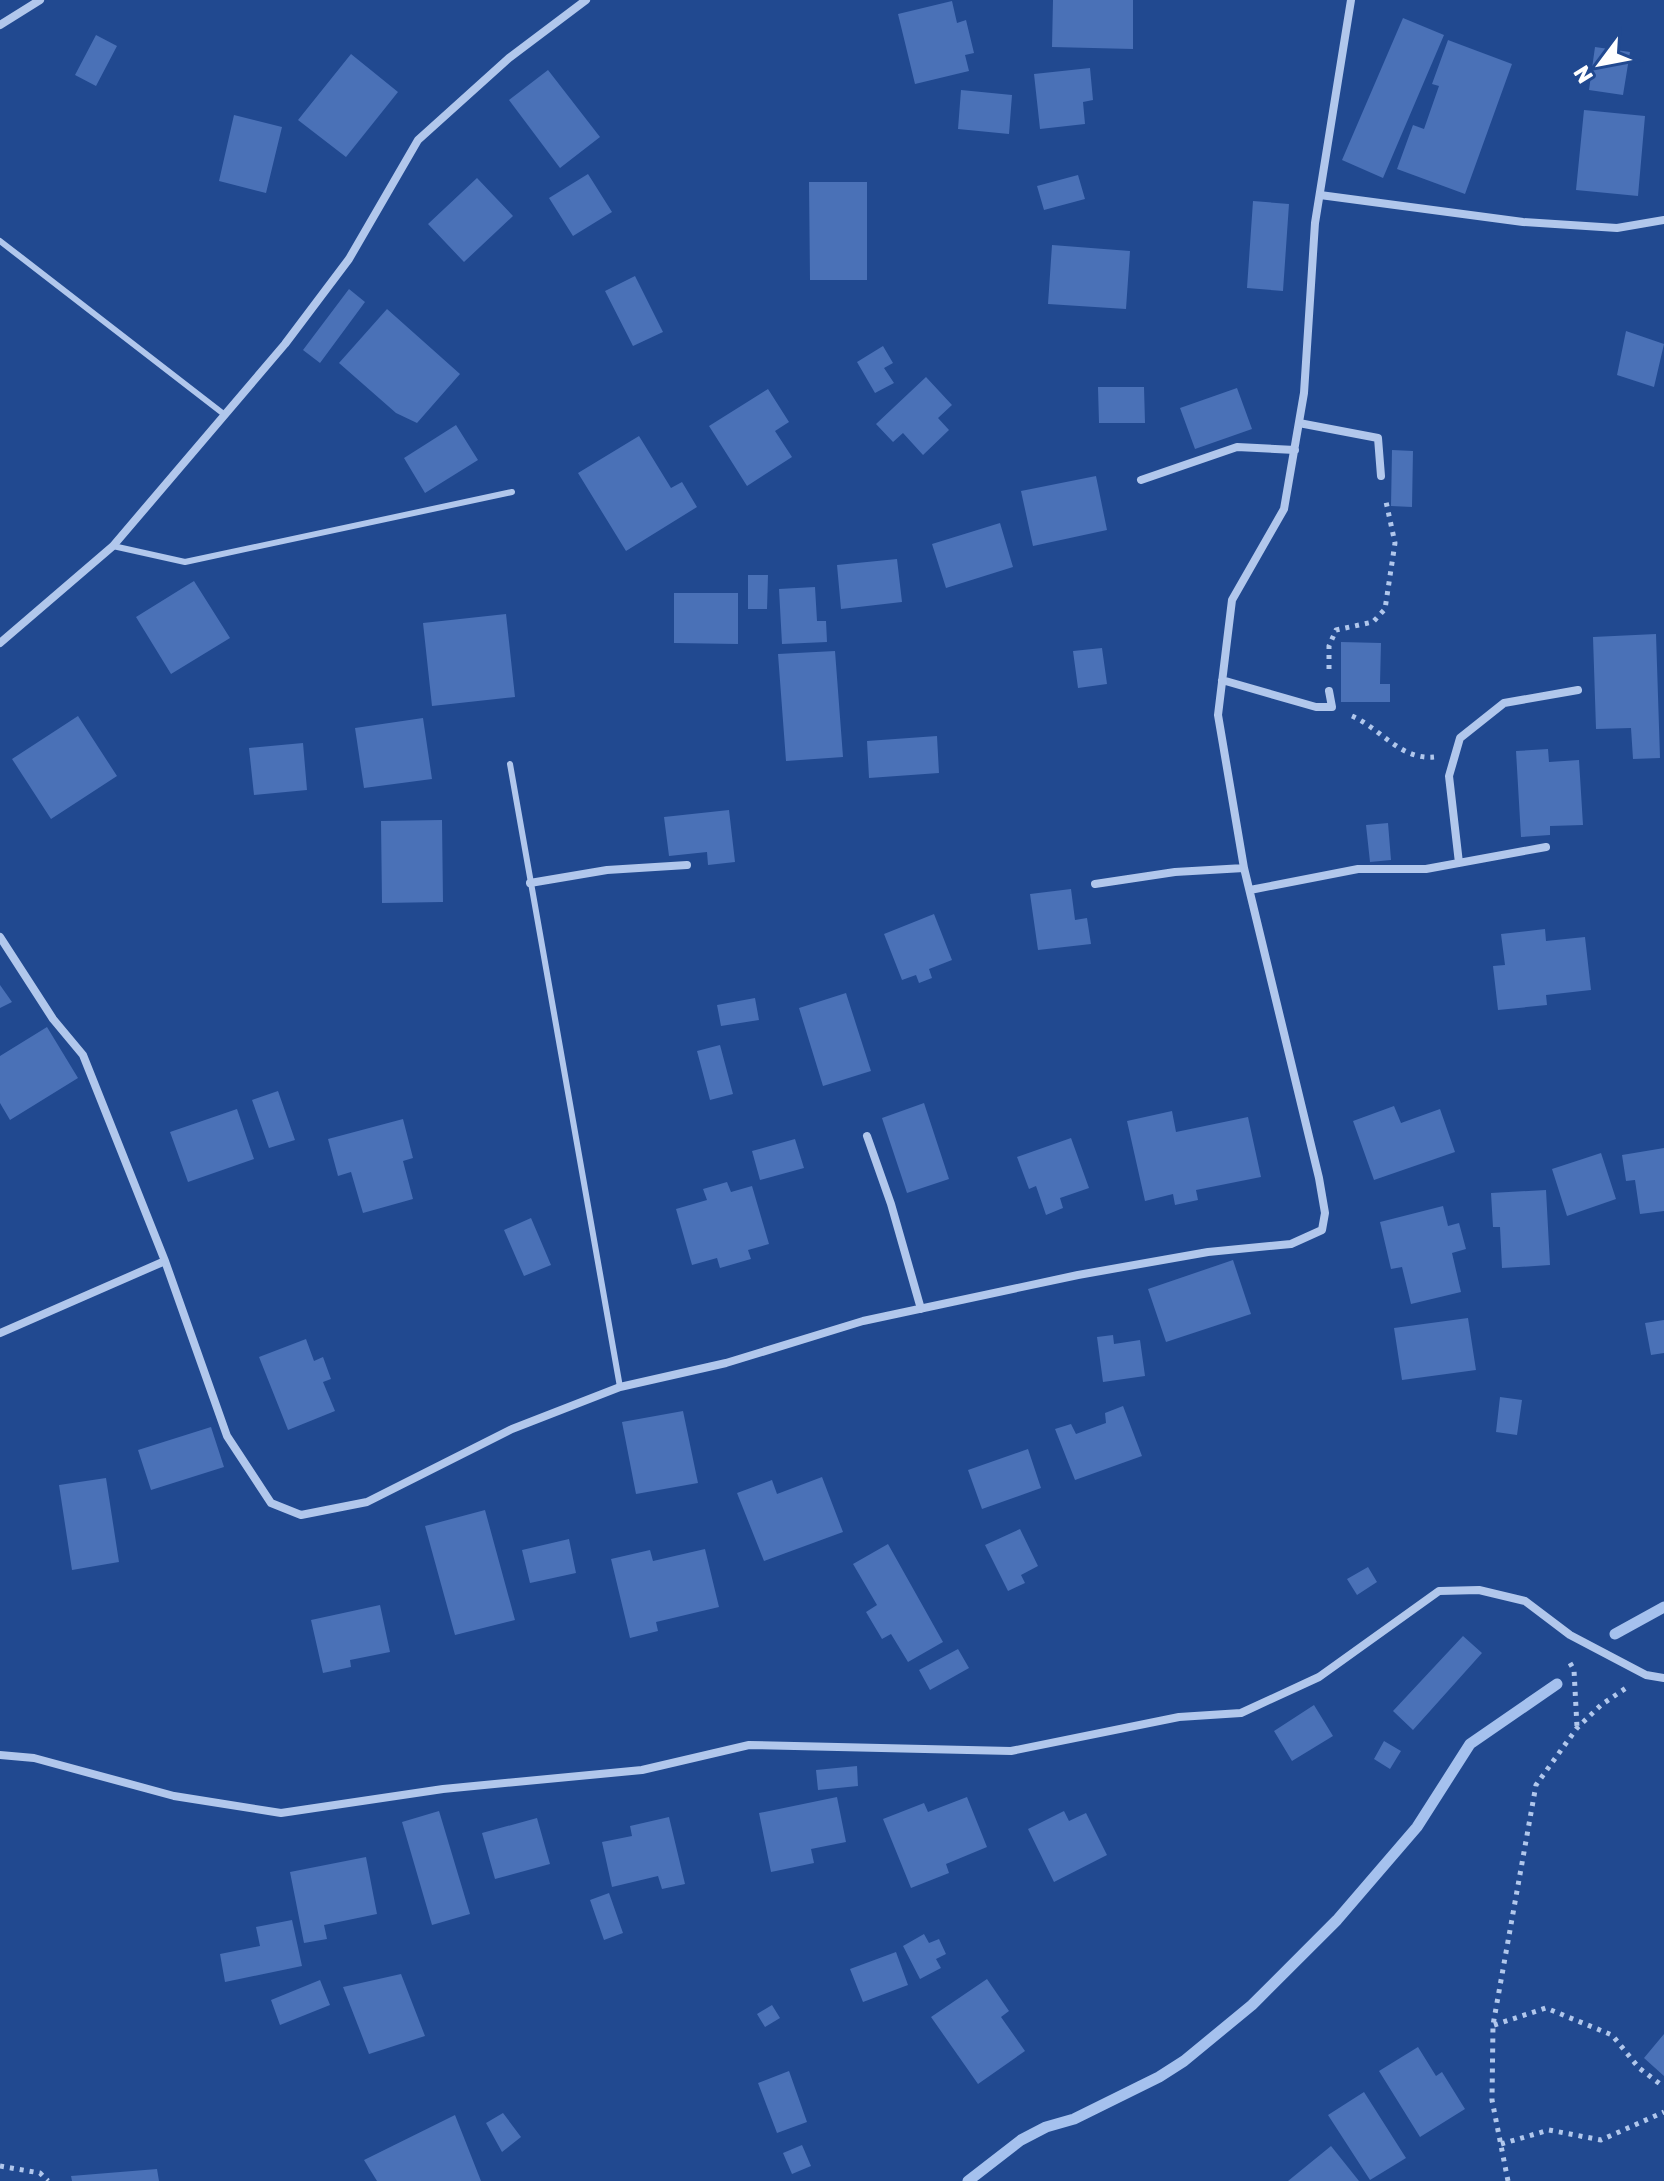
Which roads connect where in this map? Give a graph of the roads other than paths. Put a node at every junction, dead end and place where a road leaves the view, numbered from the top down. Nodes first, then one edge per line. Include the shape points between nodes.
1 (40, 0) edge
2 (586, 0) edge
3 (1351, 0) edge
4 (0, 25) edge
5 (1320, 195) junction
6 (1664, 220) edge
7 (0, 241) edge
8 (225, 415) junction
9 (1299, 423) junction
10 (1295, 450) junction
11 (1381, 476) road end
12 (1141, 480) dead end
13 (512, 492) dead end
14 (113, 546) junction
15 (0, 643) edge
16 (1222, 680) junction
17 (1578, 690) dead end
18 (1329, 691) road end
19 (510, 764) dead end
20 (1546, 847) dead end
21 (1459, 863) junction
22 (687, 865) dead end
23 (1244, 868) junction
24 (530, 883) junction
25 (1095, 884) dead end
26 (1250, 890) junction
27 (0, 937) edge
28 (867, 1136) dead end
29 (165, 1261) junction
30 (921, 1309) junction
31 (0, 1333) edge
32 (620, 1387) junction
33 (1664, 1678) edge
34 (0, 1755) edge

1 - 4 street
2 - 8 street via 509,58 418,140 349,259
3 - 5 street
5 - 6 street via 1523,222 1617,228
5 - 9 street
7 - 8 lane
8 - 14 street
9 - 10 street
9 - 11 street via 1378,438
10 - 12 street via 1237,447
10 - 16 street via 1284,509 1232,600
13 - 14 lane via 185,562
14 - 15 street
16 - 18 street via 1316,707 1332,707
16 - 23 street via 1218,715
17 - 21 street via 1504,703 1460,738 1449,776
19 - 24 lane
20 - 21 street
21 - 26 street via 1426,869 1358,869
22 - 24 street via 607,870
23 - 25 street
23 - 26 street
24 - 32 lane
26 - 30 street via 1319,1178 1322,1230 1291,1244 1208,1252
27 - 29 street via 83,1055
28 - 30 street
29 - 31 street
29 - 32 street via 227,1436 271,1503 301,1515 367,1502 512,1429
30 - 32 street
33 - 34 street via 1646,1675 1570,1635 1525,1601 1479,1590 1439,1591 1319,1677 1241,1713 1179,1717 1011,1751 749,1745 642,1770 443,1789 281,1813 174,1796 34,1758

